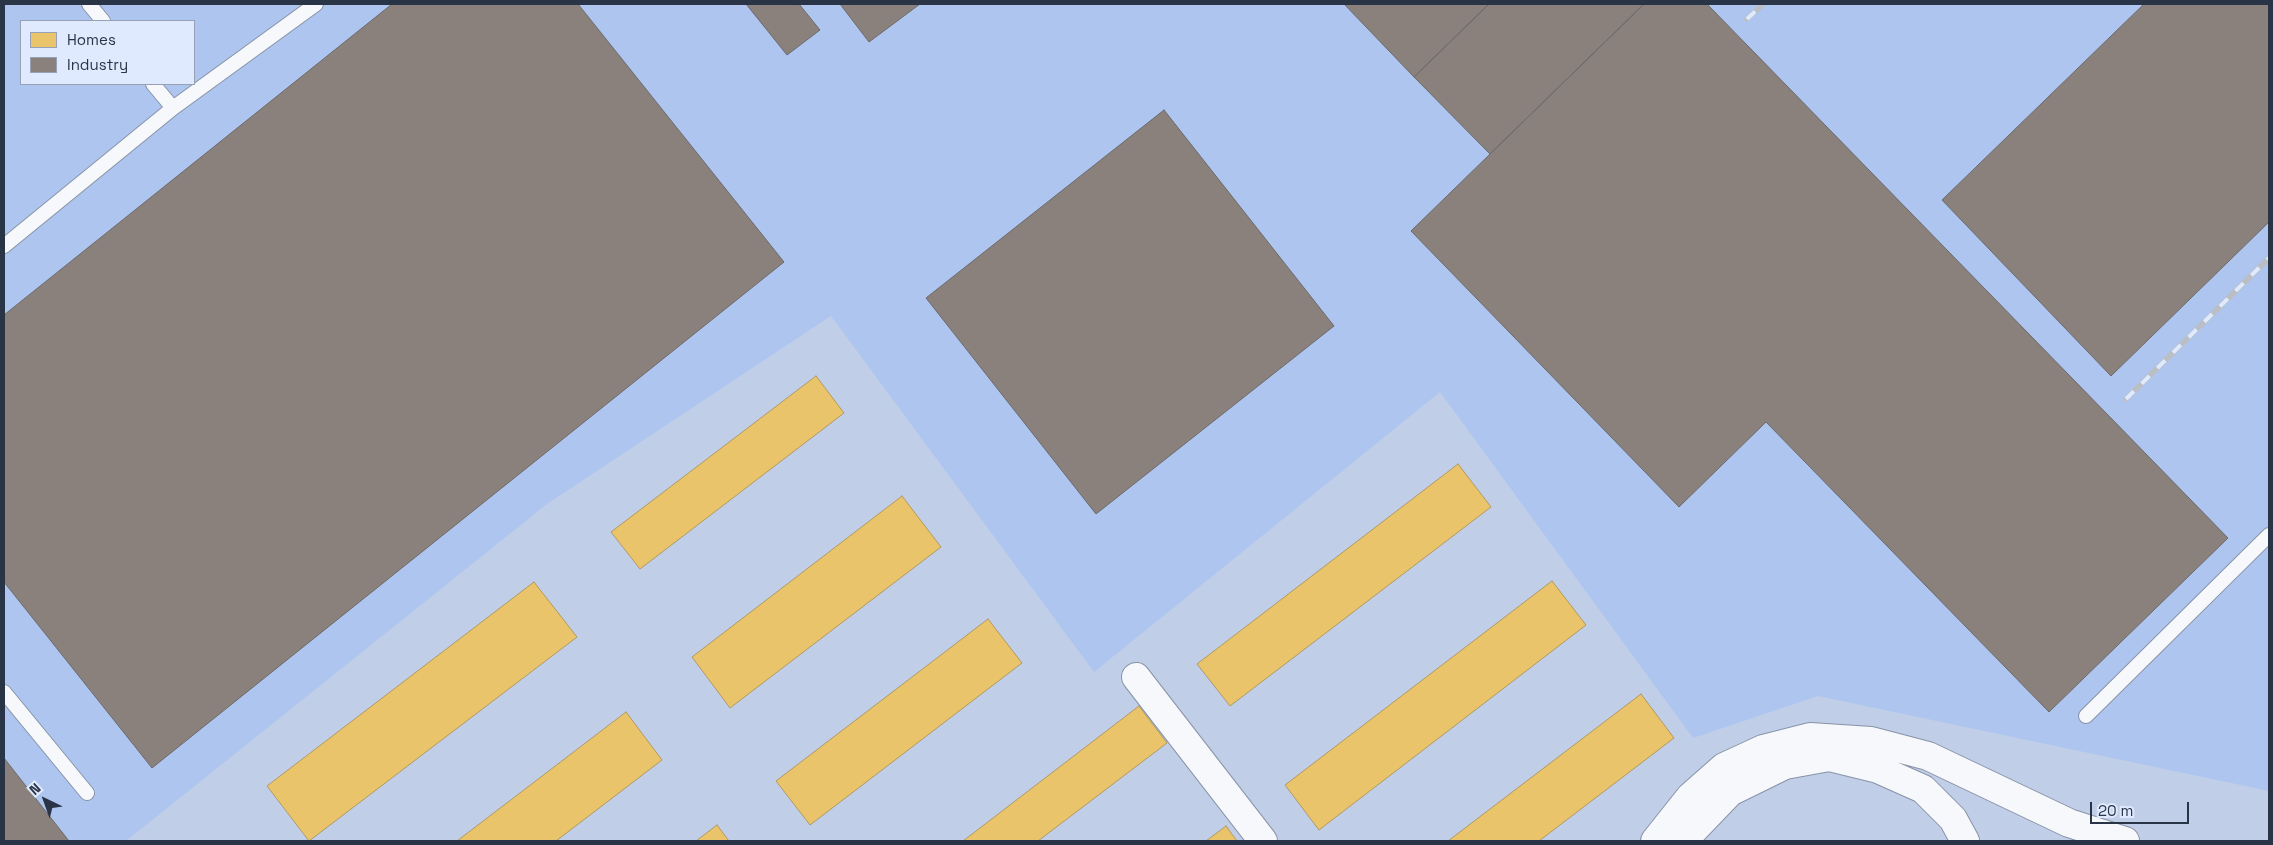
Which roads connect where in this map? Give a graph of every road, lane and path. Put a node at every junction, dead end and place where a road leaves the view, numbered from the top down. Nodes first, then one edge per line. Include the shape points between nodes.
1 (89, 4) edge
2 (316, 4) edge
3 (102, 20) edge
4 (154, 85) edge
5 (173, 108) junction
6 (4, 246) edge
7 (2269, 536) edge
8 (1136, 677) dead end
9 (4, 692) edge
10 (2086, 716) dead end
11 (87, 793) dead end
12 (1959, 830) edge
13 (1263, 841) edge
14 (1655, 841) edge
15 (1683, 841) edge
16 (2125, 841) edge

1 - 3 lane
2 - 5 lane
4 - 5 lane
5 - 6 lane
7 - 10 lane
8 - 13 main road
9 - 11 lane
12 - 15 main road via 1924,789 1878,769 1829,757 1785,765 1730,792
14 - 16 main road via 1690,796 1724,767 1763,749 1810,737 1881,744 1928,756 2069,823

